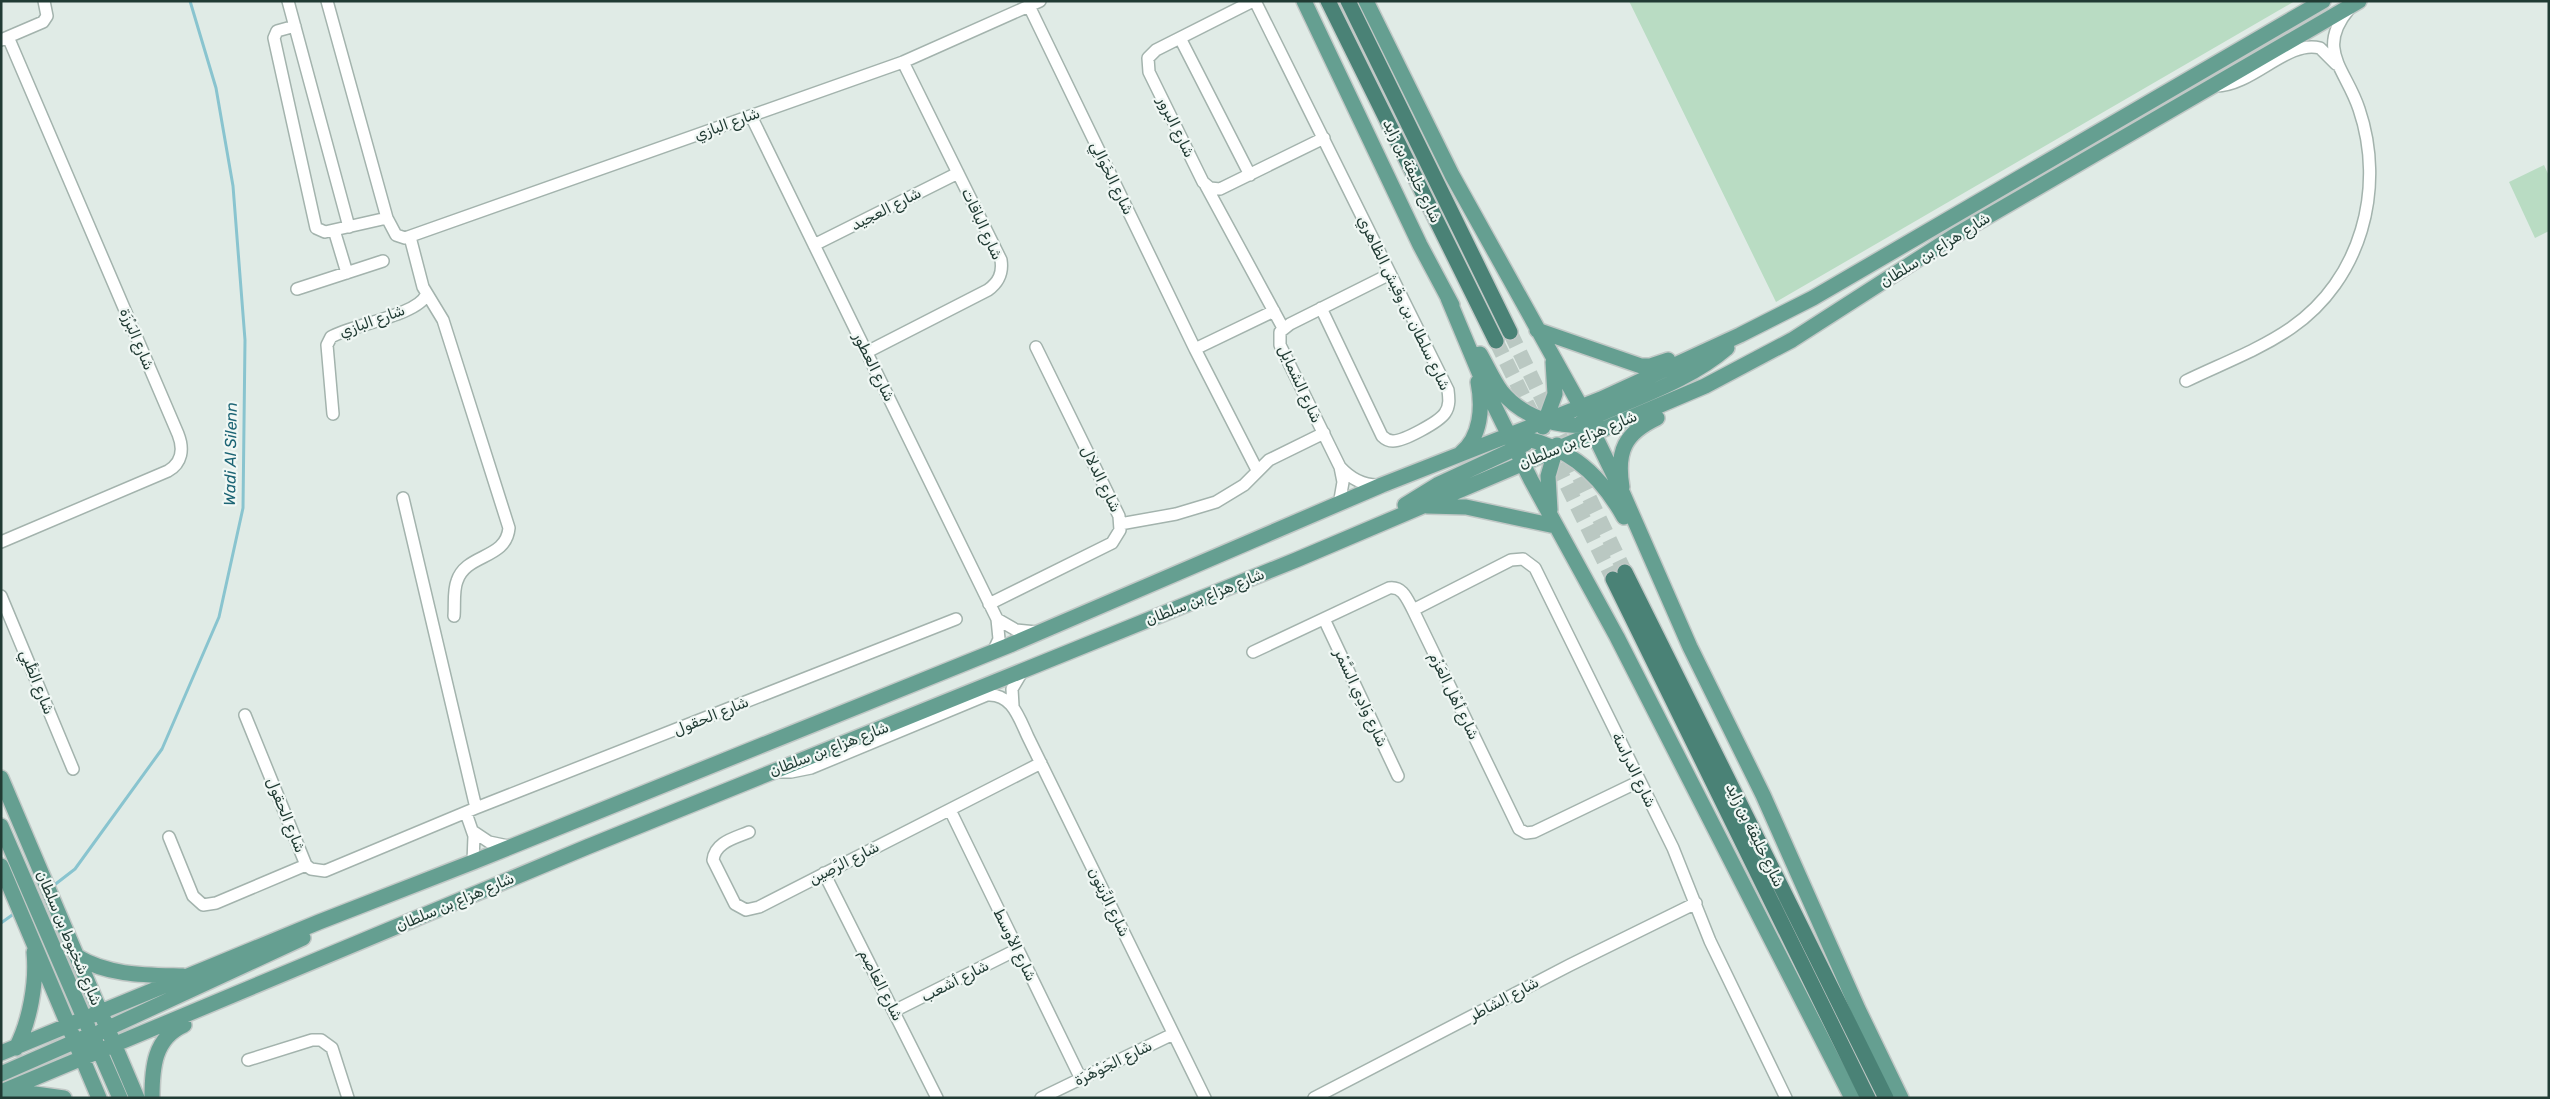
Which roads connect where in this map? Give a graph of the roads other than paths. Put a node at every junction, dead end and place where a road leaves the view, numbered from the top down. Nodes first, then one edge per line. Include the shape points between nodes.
1 (44, 1) edge
2 (288, 1) edge
3 (327, 1) edge
4 (1040, 1) edge
5 (1254, 1) edge
6 (1304, 1) edge
7 (1328, 1) edge
8 (1348, 1) edge
9 (1366, 1) edge
10 (2324, 1) edge
11 (2356, 3) edge
12 (1029, 6) junction
13 (295, 26) junction
14 (1180, 38) junction
15 (5, 39) edge
16 (903, 62) junction
17 (2338, 65) junction
18 (2213, 86) junction
19 (751, 116) junction
20 (1324, 138) junction
21 (958, 173) junction
22 (1250, 175) junction
23 (1206, 186) junction
24 (386, 218) junction
25 (349, 227) junction
26 (334, 230) junction
27 (410, 237) junction
28 (814, 245) junction
29 (383, 261) dead end
30 (347, 273) junction
31 (1390, 274) junction
32 (297, 289) dead end
33 (426, 294) junction
34 (1448, 298) junction
35 (1321, 308) junction
36 (1274, 311) junction
37 (1283, 328) junction
38 (1537, 330) junction
39 (1510, 332) tunnel mouth
40 (1740, 335) junction
41 (1496, 341) tunnel mouth
42 (1036, 347) dead end
43 (1195, 349) junction
44 (867, 352) junction
45 (1551, 353) junction
46 (1736, 371) junction
47 (2186, 381) dead end
48 (333, 414) dead end
49 (1546, 421) junction
50 (1584, 423) junction
51 (1324, 433) junction
52 (1531, 440) junction
53 (1513, 442) junction
54 (1555, 450) junction
55 (1458, 456) junction
56 (1523, 464) junction
57 (1340, 467) junction
58 (1257, 470) junction
59 (1382, 485) junction
60 (1623, 494) junction
61 (403, 498) dead end
62 (1340, 505) junction
63 (1421, 506) junction
64 (1381, 523) junction
65 (1553, 523) junction
66 (1120, 524) junction
67 (1, 542) edge
68 (1, 596) edge
69 (989, 604) junction
70 (1413, 610) junction
71 (454, 616) dead end
72 (956, 619) dead end
73 (997, 619) junction
74 (1324, 619) junction
75 (1038, 632) junction
76 (1690, 647) junction
77 (993, 652) junction
78 (1253, 652) dead end
79 (1027, 668) junction
80 (1012, 706) junction
81 (244, 715) dead end
82 (1041, 763) junction
83 (73, 769) dead end
84 (772, 771) junction
85 (1398, 776) dead end
86 (1, 778) edge
87 (1640, 780) junction
88 (950, 810) junction
89 (471, 811) junction
90 (1, 826) edge
91 (474, 832) junction
92 (749, 832) dead end
93 (169, 837) dead end
94 (508, 846) junction
95 (473, 862) junction
96 (545, 864) junction
97 (306, 865) junction
98 (2, 866) edge
99 (824, 873) junction
100 (1696, 903) junction
101 (342, 913) junction
102 (32, 943) junction
103 (1016, 950) junction
104 (78, 957) junction
105 (187, 977) junction
106 (94, 996) junction
107 (894, 1011) junction
108 (101, 1012) junction
109 (123, 1022) junction
110 (68, 1026) junction
111 (92, 1030) junction
112 (52, 1033) junction
113 (1173, 1034) junction
114 (131, 1039) junction
115 (75, 1043) junction
116 (115, 1045) junction
117 (16, 1048) junction
118 (60, 1050) junction
119 (1, 1053) edge
120 (83, 1059) junction
121 (248, 1060) dead end
122 (107, 1069) junction
123 (1, 1074) edge
124 (89, 1074) junction
125 (1081, 1079) junction
126 (1, 1092) edge
127 (1053, 1095) edge
128 (1, 1097) edge
129 (64, 1098) edge
130 (99, 1098) edge
131 (120, 1098) edge
132 (137, 1098) edge
133 (152, 1098) edge
134 (348, 1098) edge
135 (937, 1098) edge
136 (1041, 1098) edge
137 (1205, 1098) edge
138 (1314, 1098) edge
139 (1786, 1098) edge
140 (1852, 1098) edge
141 (1868, 1098) edge
142 (1886, 1098) edge
143 (1901, 1098) edge

1 - 15 street via 47,16 44,22
2 - 13 street
3 - 24 street
4 - 12 street, شارع البازي
5 - 14 street, شارع البرور
5 - 20 street, شارع سلطان بن وقيش الظاهري
6 - 34 main road
7 - 41 highway, شارع خليفة بن زايد
8 - 39 highway, شارع خليفة بن زايد
9 - 38 main road via 1452,175
10 - 40 main road, شارع هزاع بن سلطان via 1813,298
11 - 17 street via 2338,22 2334,32 2333,49
11 - 18 main road, شارع هزاع بن سلطان
12 - 16 street, شارع البازي
12 - 43 street, شارع الخَوَالِي
13 - 25 street
13 - 26 street via 280,29 274,38 314,225 322,232
14 - 22 street
14 - 23 street, شارع البرور via 1150,53 1148,68
15 - 67 street, شارع البَرْزَة via 182,449 178,462 168,471
16 - 19 street, شارع البازي
16 - 21 street, شارع الباقات
17 - 18 street via 2320,48 2302,47 2238,82
17 - 47 street via 2359,107 2370,161 2369,198 2352,254 2324,298 2292,328
18 - 46 main road, شارع هزاع بن سلطان via 1954,236 1792,340
19 - 27 street, شارع البازي
19 - 28 street, شارع العطور
20 - 22 street
20 - 31 street, شارع سلطان بن وقيش الظاهري
21 - 28 street, شارع العجيد
21 - 44 street, شارع الباقات via 1001,260 1000,277 988,290
22 - 23 street via 1220,189
23 - 36 street
24 - 25 street
24 - 27 street via 396,235
25 - 26 street
26 - 30 street
27 - 33 street
28 - 44 street, شارع العطور
29 - 30 street
30 - 32 street
31 - 35 street, شارع الشمايل
31 - 35 street, شارع سلطان بن وقيش الظاهري via 1448,390 1447,409 1434,424 1398,440 1382,436
33 - 48 street, شارع البازي via 422,302 330,337 327,345
33 - 71 street via 443,320 509,528 507,540 499,550 473,562 459,575 455,587
34 - 49 main road via 1501,390 1522,410
34 - 53 main road via 1486,389
34 - 55 main road via 1477,375 1480,396 1473,440
35 - 37 street, شارع الشمايل
36 - 37 street
36 - 43 street
37 - 51 street, شارع الشمايل via 1280,345
38 - 40 main road via 1641,366 1660,364
38 - 45 main road
40 - 50 main road via 1703,366
42 - 66 street, شارع الدلال via 1119,516
43 - 58 street, شارع الخَوَالِي
44 - 69 street, شارع العطور
45 - 49 main road via 1556,386
45 - 50 main road
46 - 50 main road, شارع هزاع بن سلطان via 1636,416
46 - 60 main road via 1725,386 1633,432 1622,453
49 - 50 main road
49 - 52 main road
49 - 53 main road, شارع هزاع بن سلطان
50 - 54 main road, شارع هزاع بن سلطان
50 - 54 main road via 1562,437
50 - 60 main road
51 - 57 street, شارع الشمايل
51 - 58 street via 1269,460
52 - 53 main road
52 - 54 main road
53 - 55 main road, شارع هزاع بن سلطان
53 - 56 main road
53 - 64 main road via 1410,501
54 - 56 main road, شارع هزاع بن سلطان
54 - 65 main road via 1548,476
54 - 76 main road via 1589,468 1605,486
55 - 59 main road, شارع هزاع بن سلطان
56 - 63 main road, شارع هزاع بن سلطان
56 - 65 main road
57 - 59 street, شارع الشمايل via 1359,482
57 - 62 street, شارع الشمايل via 1343,482
58 - 66 street via 1244,486 1216,502 1176,514
59 - 62 main road, شارع هزاع بن سلطان
60 - 76 main road
61 - 89 street
62 - 75 main road, شارع هزاع بن سلطان
63 - 64 main road, شارع هزاع بن سلطان
63 - 65 main road via 1466,507
64 - 79 main road, شارع هزاع بن سلطان
65 - 140 main road via 1622,646
66 - 69 street, شارع الدلال via 1112,543
68 - 83 street, شارع الظَّبِي
69 - 73 street, شارع العطور
70 - 74 street, شارع أهْل العَزْم via 1403,592 1393,587
70 - 87 street, شارع الدراسة via 1508,561 1520,559 1530,563
70 - 87 street, شارع أهْل العَزْم via 1519,829 1526,833 1534,832
72 - 89 street, شارع الحقول
73 - 75 street via 1016,630
73 - 77 street, شارع العطور via 999,639
74 - 78 street, شارع أهْل العَزْم
74 - 85 street, شارع وَادِي السَّمْر
75 - 77 main road, شارع هزاع بن سلطان
76 - 143 main road via 1763,795
77 - 94 main road, شارع هزاع بن سلطان
79 - 80 street via 1012,689
79 - 84 main road, شارع هزاع بن سلطان
80 - 82 street, شارع الزَّيتون
80 - 84 street via 1004,698 987,695 811,768
81 - 97 street, شارع الحقول
82 - 88 street, شارع الرَّصِين
82 - 113 street, شارع الزَّيتون
84 - 96 main road, شارع هزاع بن سلطان
86 - 104 main road, شارع شخبوط بن سلطان
87 - 100 street, شارع الدراسة
88 - 99 street, شارع الرَّصِين
88 - 103 street, شارع الأوسط
89 - 91 street
89 - 97 street, شارع الحقول via 324,872
90 - 111 main road
91 - 94 street via 489,842
91 - 95 street
92 - 99 street, شارع الرَّصِين via 721,844 713,860 731,898 740,908 753,910
93 - 97 street via 193,896 203,905 216,903
94 - 95 main road, شارع هزاع بن سلطان
95 - 101 main road, شارع هزاع بن سلطان
96 - 114 main road, شارع هزاع بن سلطان
96 - 133 main road via 518,886 172,1031 159,1046 154,1061
98 - 102 main road
99 - 107 street, شارع العَاصِم
100 - 138 street, شارع الشاطر via 1570,964
100 - 139 street, شارع الدراسة via 1710,941
101 - 105 main road, شارع هزاع بن سلطان
101 - 109 main road via 324,927 291,944
102 - 110 main road
102 - 117 main road via 34,968 27,1022
103 - 107 street, شارع أشعب
103 - 125 street, شارع الأوسط
104 - 105 main road via 100,968 120,972
104 - 106 main road, شارع شخبوط بن سلطان
105 - 108 main road, شارع هزاع بن سلطان
106 - 108 main road, شارع شخبوط بن سلطان
106 - 111 main road via 87,1004
107 - 135 street, شارع العَاصِم
108 - 111 main road, شارع شخبوط بن سلطان
109 - 111 main road
109 - 114 main road via 122,1032
110 - 111 main road
110 - 112 main road
110 - 115 main road
111 - 115 main road
111 - 116 main road, شارع شخبوط بن سلطان
111 - 120 main road
111 - 122 main road
112 - 117 main road
112 - 118 main road via 59,1042
113 - 125 street, شارع الجَوْهَرَة
113 - 137 street, شارع الزَّيتون
114 - 116 main road, شارع هزاع بن سلطان
115 - 118 main road
115 - 120 main road
116 - 132 main road, شارع شخبوط بن سلطان
117 - 119 main road
118 - 123 main road
120 - 124 main road
120 - 126 main road
121 - 134 street via 316,1039 326,1042 334,1053
122 - 124 main road via 97,1067
122 - 131 main road
124 - 130 main road
125 - 127 street, شارع الجَوْهَرَة
127 - 136 street, شارع الجَوْهَرَة
128 - 129 main road via 27,1094
141 - 142 highway, شارع خليفة بن زايد via 1619,576

